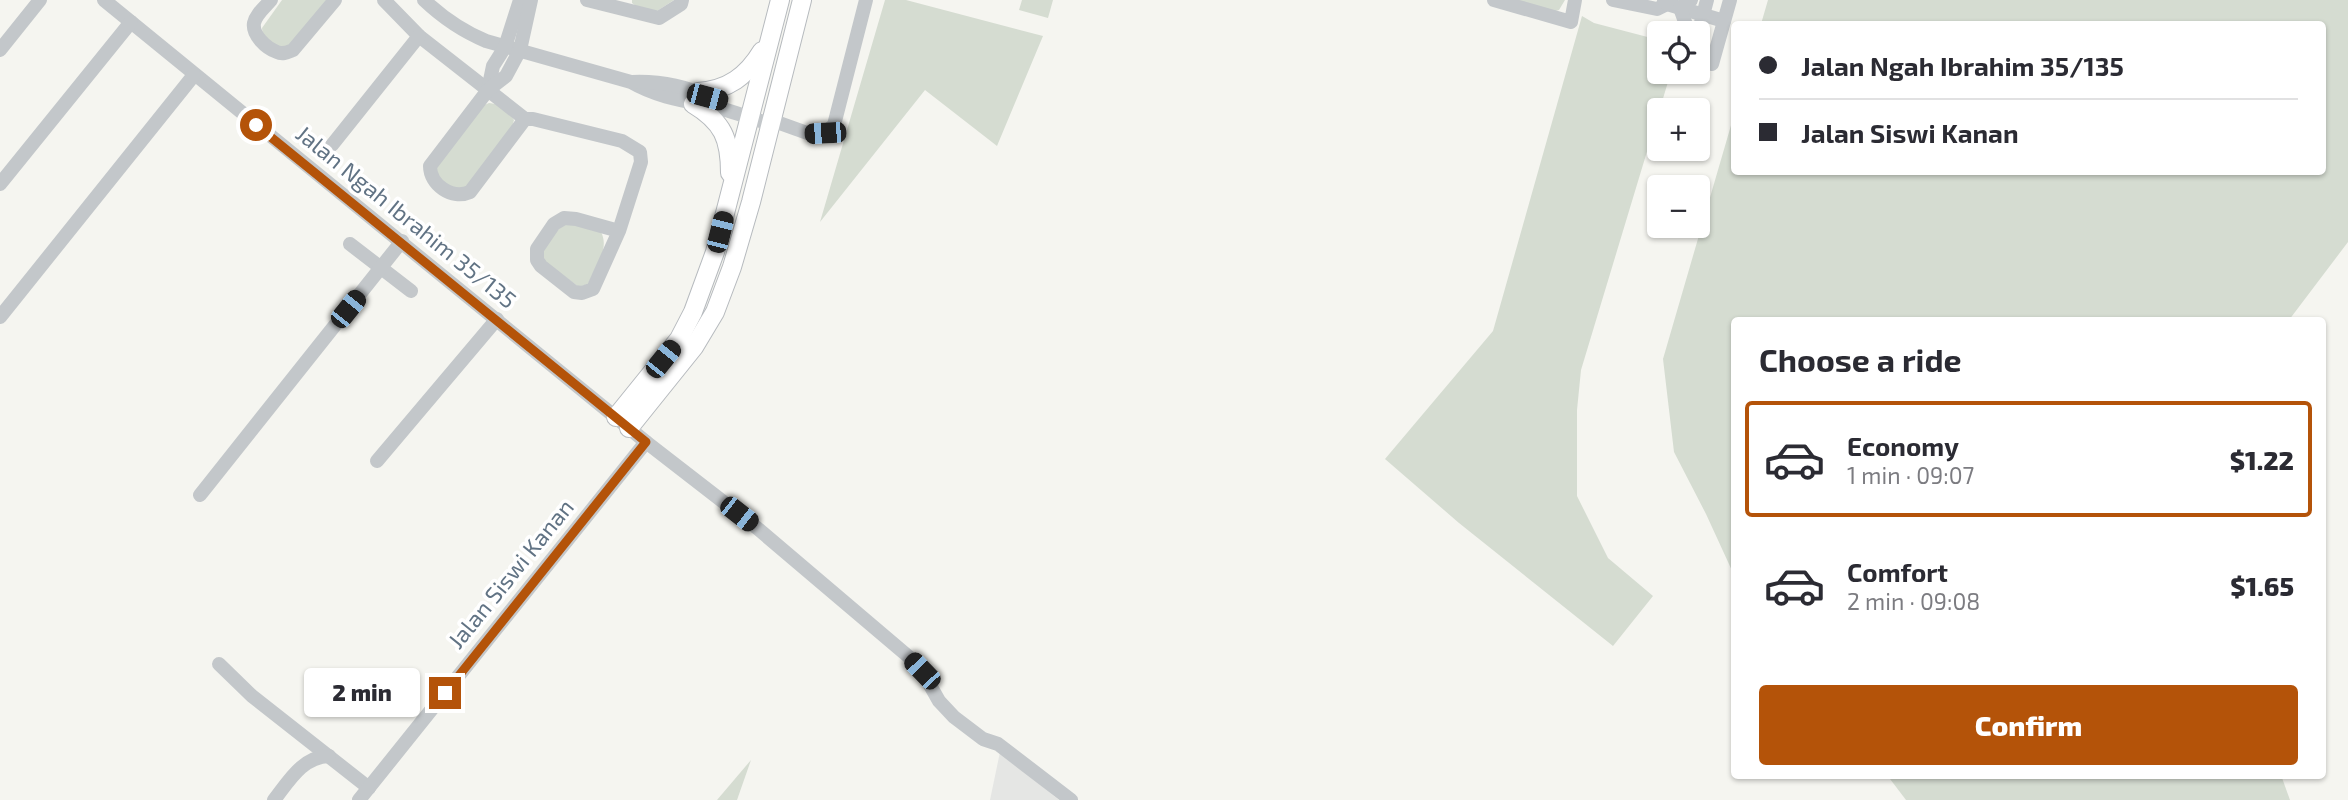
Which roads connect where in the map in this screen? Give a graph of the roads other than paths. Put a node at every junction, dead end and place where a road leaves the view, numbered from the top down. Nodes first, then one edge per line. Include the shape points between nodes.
1 (40, 0) edge
2 (104, 0) edge
3 (271, 0) edge
4 (335, 0) edge
5 (424, 0) edge
6 (520, 0) edge
7 (531, 0) edge
8 (587, 0) edge
9 (682, 0) edge
10 (780, 0) edge
11 (802, 0) edge
12 (866, 0) edge
13 (1494, 0) edge
14 (1575, 0) edge
15 (1614, 0) edge
16 (1707, 0) edge
17 (1730, 0) edge
18 (386, 2) edge
19 (1675, 3) edge
20 (623, 4) edge
21 (1703, 15) junction
22 (1683, 21) edge
23 (1701, 21) edge
24 (1724, 21) junction
25 (131, 22) junction
26 (419, 36) junction
27 (770, 36) junction
28 (506, 47) junction
29 (0, 50) edge
30 (520, 50) junction
31 (1712, 64) dead end
32 (194, 75) junction
33 (488, 90) junction
34 (695, 98) junction
35 (750, 113) junction
36 (525, 119) junction
37 (772, 120) junction
38 (332, 145) dead end
39 (0, 184) edge
40 (729, 194) junction
41 (619, 230) junction
42 (402, 242) junction
43 (350, 244) dead end
44 (381, 268) junction
45 (411, 291) dead end
46 (0, 317) edge
47 (497, 319) junction
48 (622, 422) junction
49 (646, 442) junction
50 (377, 461) dead end
51 (200, 495) dead end
52 (219, 664) dead end
53 (329, 756) junction
54 (369, 788) junction
55 (274, 800) edge
56 (359, 800) edge
57 (1071, 800) edge

1 - 29 street
2 - 25 street, Jalan Ngah Ibrahim 35/135
3 - 4 street via 255,18 254,31 277,52 286,53
5 - 28 street via 466,33
6 - 28 street
7 - 30 street
8 - 20 street
9 - 20 street via 659,18
10 - 27 main road
11 - 37 main road
12 - 37 street via 834,125 825,133 810,134
13 - 14 street via 1571,22
15 - 19 street via 1657,9
16 - 21 street
17 - 24 street
18 - 26 street
19 - 21 street
19 - 22 street
21 - 23 street
21 - 24 street
24 - 31 street
25 - 32 street, Jalan Ngah Ibrahim 35/135
25 - 39 street
26 - 33 street
26 - 38 street
27 - 34 main road via 751,69 728,86
27 - 35 main road
28 - 30 street
28 - 33 street via 493,66
30 - 33 street via 506,76
30 - 34 street via 631,82 652,81
32 - 42 street, Jalan Ngah Ibrahim 35/135
32 - 46 street
33 - 36 street
33 - 36 street via 430,166 430,174 443,189 462,196 470,192
34 - 35 street via 707,97
34 - 40 main road via 724,134 730,153
35 - 37 street
35 - 40 main road
36 - 41 street via 622,141 640,152 641,162
37 - 48 main road via 733,267 715,312 694,347
40 - 48 main road via 715,252 689,321
41 - 41 street via 593,289 583,293 573,292 537,260 541,242 564,218
42 - 44 street
42 - 47 street, Jalan Ngah Ibrahim 35/135
43 - 44 street
44 - 45 street
44 - 51 street
47 - 48 street, Jalan Ngah Ibrahim 35/135
47 - 50 street
48 - 49 street, Jalan Ngah Ibrahim 35/135
49 - 54 street, Jalan Siswi Kanan
49 - 57 street, Jalan Ngah Ibrahim 35/135 via 757,528 909,657 954,717
52 - 53 street
53 - 54 street
53 - 55 street via 306,762
54 - 56 street, Jalan Siswi Kanan

